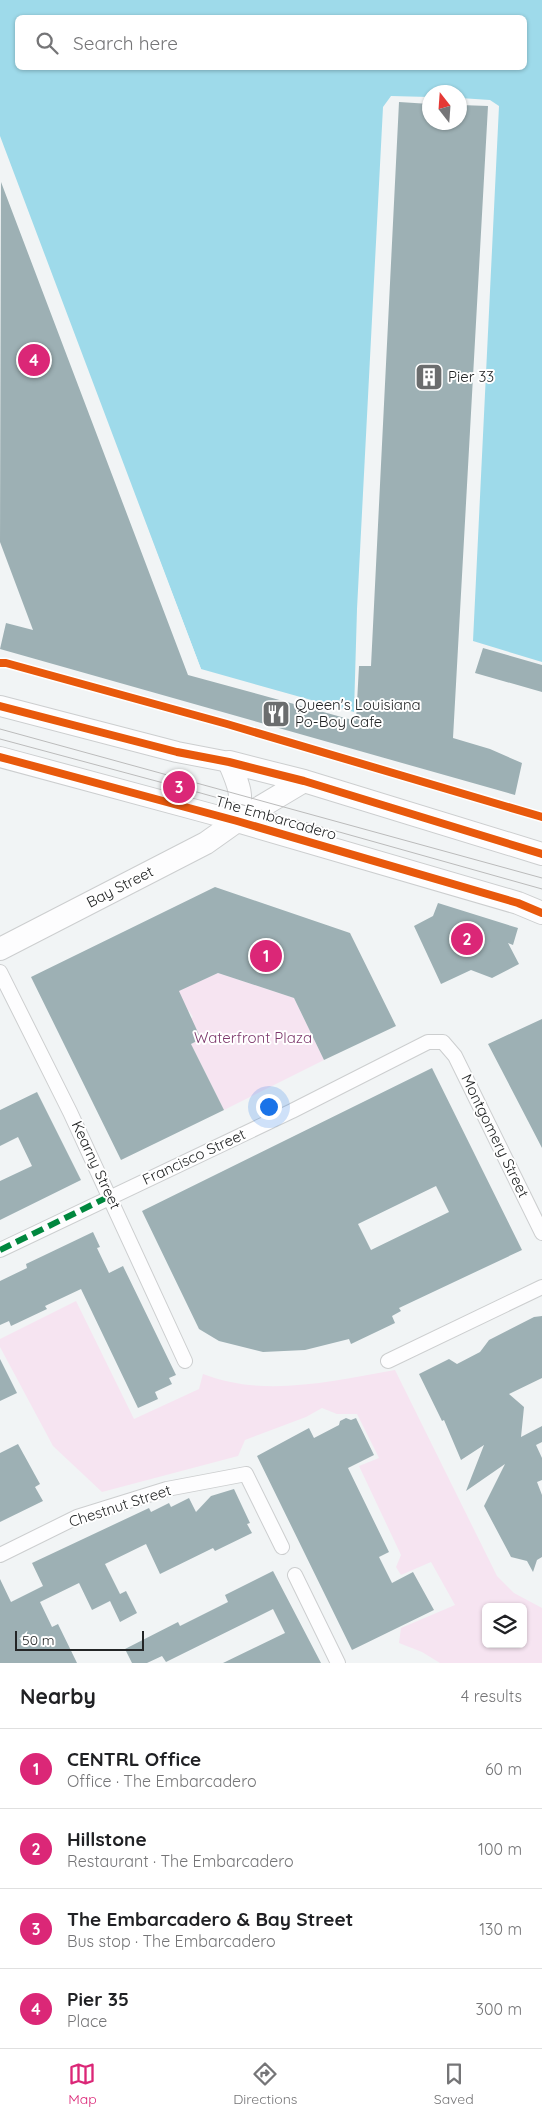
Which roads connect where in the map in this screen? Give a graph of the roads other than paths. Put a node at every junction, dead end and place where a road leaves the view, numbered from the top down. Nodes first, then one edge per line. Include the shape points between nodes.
1 (0, 706) edge
2 (0, 757) edge
3 (228, 762) junction
4 (304, 781) junction
5 (237, 820) junction
6 (542, 854) edge
7 (542, 913) edge
8 (0, 948) edge
9 (0, 972) edge
10 (443, 1042) joint
11 (110, 1196) junction
12 (542, 1234) edge
13 (0, 1250) edge
14 (542, 1286) edge
15 (394, 1358) dead end
16 (185, 1362) dead end
17 (282, 1547) dead end
18 (0, 1555) edge
19 (295, 1575) dead end
20 (338, 1663) edge

1 - 3 main road
2 - 5 main road, The Embarcadero
3 - 4 main road
3 - 5 main road via 241,794
4 - 5 main road, Bay Street
4 - 6 main road
5 - 7 main road, The Embarcadero via 518,903
5 - 8 main road, Bay Street via 206,843
9 - 11 street, Kearny Street
10 - 11 street, Francisco Street via 428,1042 292,1111
10 - 12 street, Montgomery Street via 455,1056
11 - 13 street, Francisco Street
11 - 16 street, Kearny Street
14 - 15 street
17 - 18 street, Chestnut Street via 246,1474 167,1489 77,1517
19 - 20 street

